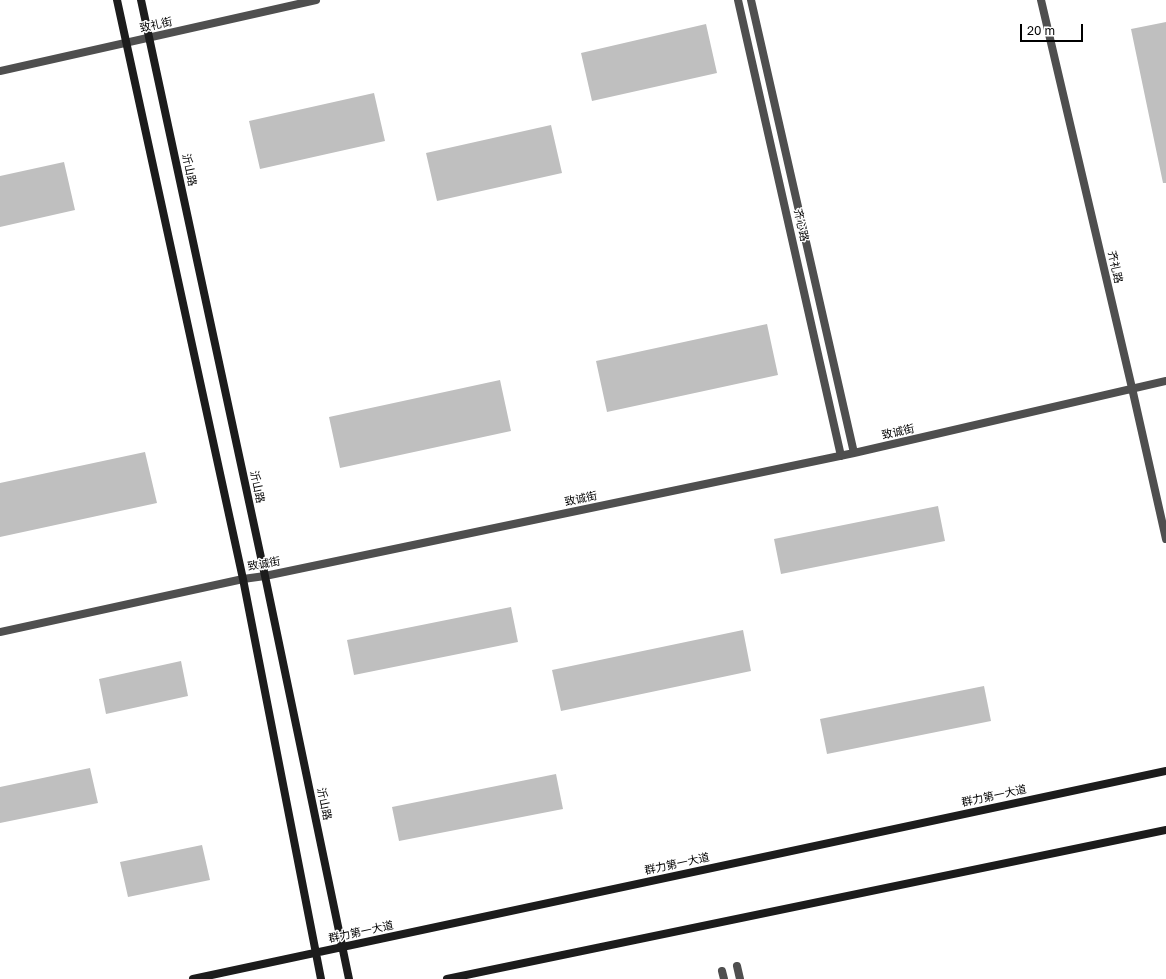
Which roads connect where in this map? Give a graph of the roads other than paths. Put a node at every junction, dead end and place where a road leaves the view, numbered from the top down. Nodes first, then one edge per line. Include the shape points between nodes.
1 (117, 0) edge
2 (142, 0) edge
3 (316, 0) edge
4 (738, 0) edge
5 (751, 0) edge
6 (1041, 0) edge
7 (149, 38) junction
8 (127, 43) junction
9 (0, 71) edge
10 (1166, 381) edge
11 (1132, 388) junction
12 (854, 453) junction
13 (841, 456) junction
14 (1166, 539) edge
15 (265, 576) junction
16 (243, 579) junction
17 (0, 632) edge
18 (1166, 771) edge
19 (1166, 830) edge
20 (343, 947) junction
21 (315, 953) junction
22 (737, 966) dead end
23 (722, 970) dead end
24 (194, 979) edge
25 (321, 979) edge
26 (349, 979) edge
27 (447, 979) edge
28 (724, 979) edge
29 (740, 979) edge

1 - 8 main road
2 - 7 main road, 沂山路
3 - 7 street, 致礼街
4 - 13 street, 齐心路
5 - 12 street, 齐心路
6 - 11 street, 齐礼路
7 - 8 street, 致礼街
7 - 15 main road, 沂山路
8 - 9 street, 致礼街
8 - 16 main road
10 - 11 street, 致诚街
11 - 12 street, 致诚街
11 - 14 street, 齐礼路
12 - 13 street, 致诚街
13 - 15 street, 致诚街
15 - 16 street, 致诚街
15 - 20 main road, 沂山路
16 - 17 street, 致诚街
16 - 21 main road
18 - 20 main road, 群力第一大道
19 - 27 main road
20 - 21 main road, 群力第一大道
20 - 26 main road, 沂山路
21 - 24 main road, 群力第一大道
21 - 25 main road
22 - 29 street
23 - 28 street

